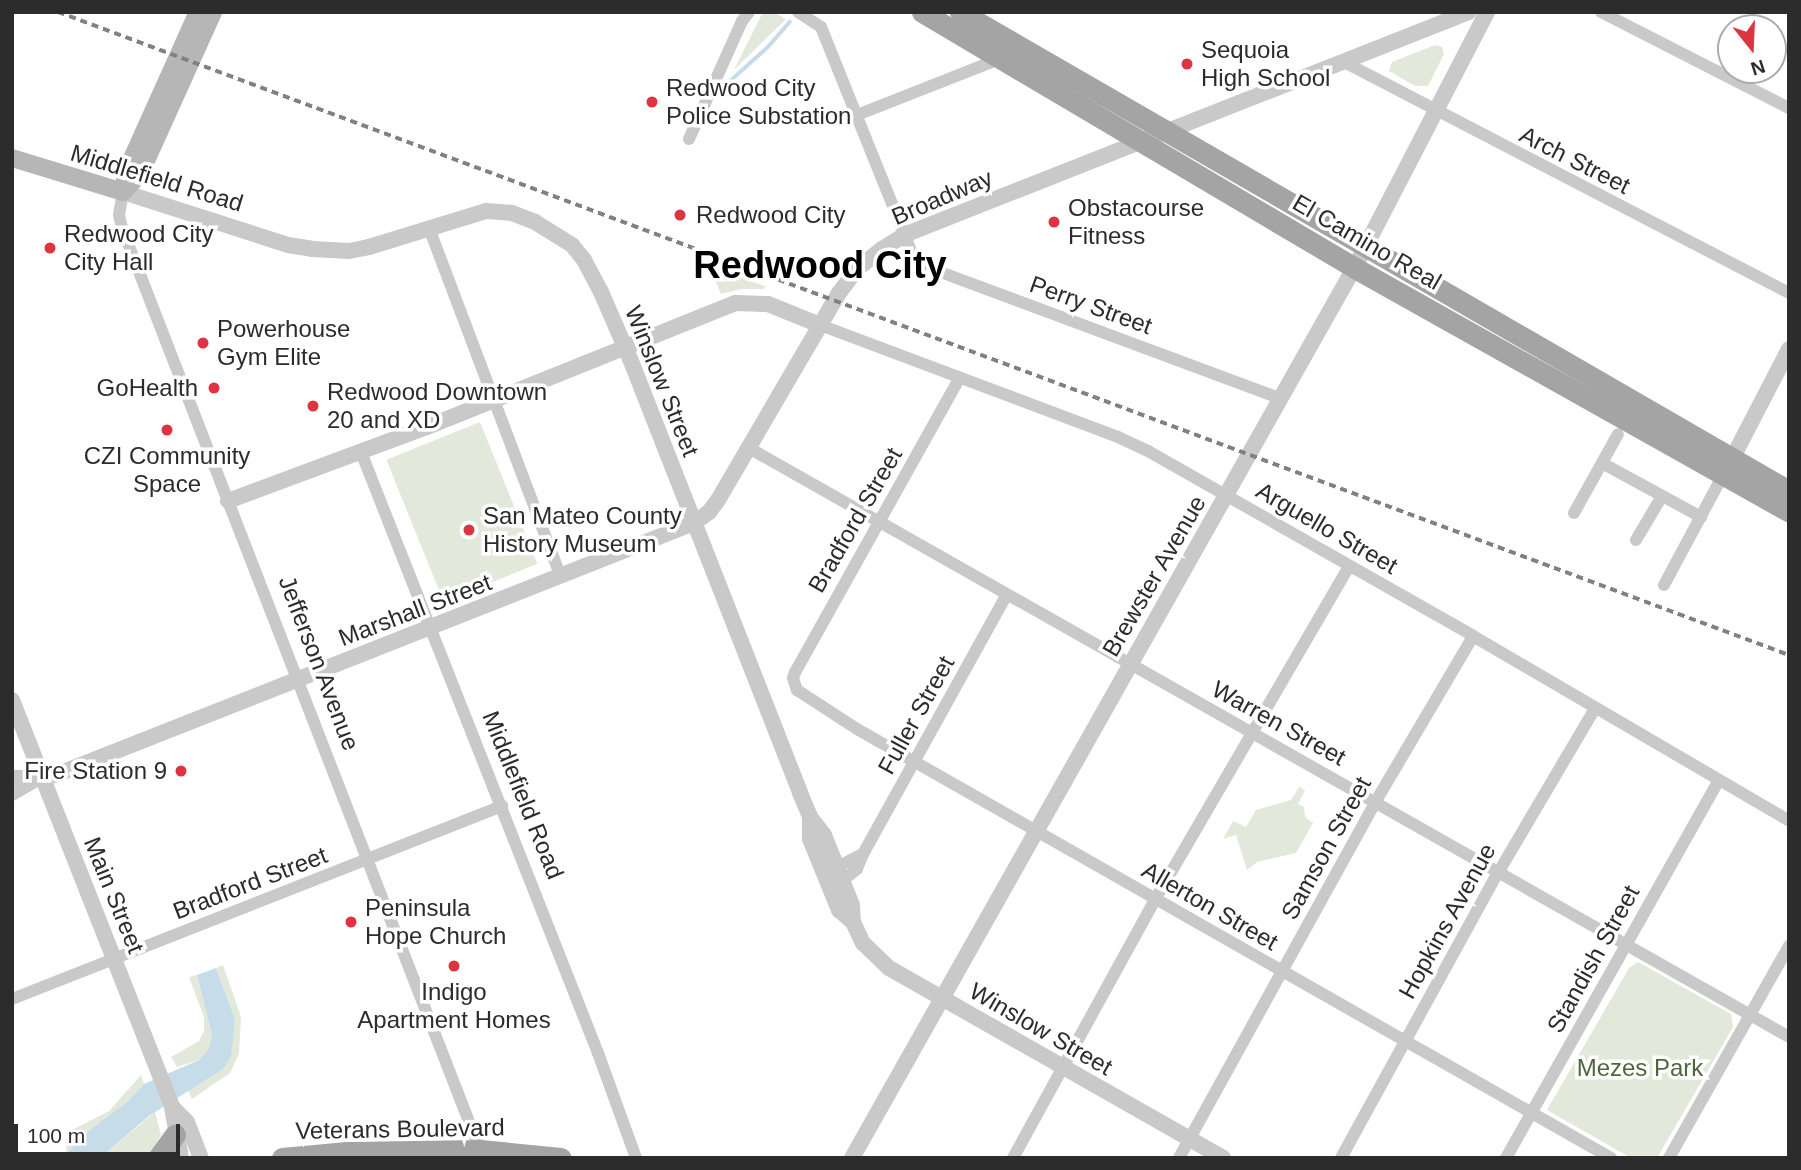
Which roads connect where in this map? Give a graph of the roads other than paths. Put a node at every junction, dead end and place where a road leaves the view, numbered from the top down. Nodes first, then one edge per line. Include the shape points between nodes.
1 (198, 12) edge
2 (213, 12) edge
3 (798, 12) edge
4 (922, 12) edge
5 (960, 12) edge
6 (1469, 12) edge
7 (1487, 12) edge
8 (1601, 12) edge
9 (744, 15) edge
10 (1002, 58) junction
11 (1344, 61) junction
12 (1789, 108) edge
13 (1436, 111) junction
14 (857, 115) junction
15 (1165, 131) junction
16 (689, 139) dead end
17 (1143, 140) junction
18 (12, 158) edge
19 (123, 192) junction
20 (429, 228) junction
21 (904, 235) junction
22 (288, 245) joint
23 (1360, 258) junction
24 (1789, 293) edge
25 (820, 325) junction
26 (623, 346) junction
27 (1789, 349) edge
28 (959, 379) junction
29 (1281, 399) junction
30 (493, 400) junction
31 (1618, 434) dead end
32 (749, 448) junction
33 (362, 452) junction
34 (1602, 463) junction
35 (1728, 467) junction
36 (1789, 491) edge
37 (1227, 494) junction
38 (1662, 496) junction
39 (228, 501) junction
40 (1789, 512) edge
41 (1574, 513) dead end
42 (1701, 517) junction
43 (878, 520) junction
44 (694, 523) junction
45 (1636, 540) dead end
46 (1349, 566) junction
47 (561, 577) junction
48 (1664, 585) dead end
49 (1006, 596) junction
50 (431, 628) junction
51 (1473, 636) junction
52 (1130, 662) junction
53 (299, 679) junction
54 (794, 684) joint
55 (12, 700) edge
56 (1595, 708) junction
57 (1254, 735) junction
58 (915, 760) junction
59 (12, 778) edge
60 (42, 778) junction
61 (1718, 781) junction
62 (12, 795) edge
63 (1376, 801) junction
64 (502, 806) junction
65 (810, 817) junction
66 (1789, 821) edge
67 (1038, 831) junction
68 (369, 859) junction
69 (1498, 873) junction
70 (839, 874) junction
71 (1156, 898) junction
72 (853, 922) junction
73 (1626, 943) junction
74 (1789, 946) edge
75 (115, 957) junction
76 (1282, 971) junction
77 (12, 999) edge
78 (943, 999) junction
79 (1751, 1016) junction
80 (1789, 1037) edge
81 (1405, 1041) junction
82 (1062, 1069) junction
83 (172, 1107) junction
84 (1532, 1112) junction
85 (175, 1135) junction
86 (1190, 1139) junction
87 (479, 1155) edge
88 (158, 1158) edge
89 (181, 1158) edge
90 (201, 1158) edge
91 (282, 1158) edge
92 (561, 1158) edge
93 (636, 1158) edge
94 (852, 1158) edge
95 (1013, 1158) edge
96 (1179, 1158) edge
97 (1223, 1158) edge
98 (1341, 1158) edge
99 (1506, 1158) edge
100 (1611, 1158) edge
101 (1669, 1158) edge

1 - 19 main road, Jefferson Avenue via 126,172
2 - 19 main road via 141,174
3 - 14 street, Perry Street via 821,27
4 - 10 main road, El Camino Real
5 - 15 main road, El Camino Real
6 - 11 street, Broadway
7 - 13 street, Brewster Avenue
8 - 12 street
9 - 16 street
10 - 14 street
10 - 17 main road, El Camino Real
11 - 13 street, Arch Street
11 - 15 street, Broadway
13 - 23 street, Brewster Avenue
13 - 24 street, Arch Street
14 - 21 street, Perry Street
15 - 17 street, Broadway
15 - 23 main road, El Camino Real
17 - 21 street, Broadway
17 - 23 main road, El Camino Real
18 - 19 main road, Middlefield Road
19 - 22 street, Middlefield Road
19 - 39 street, Jefferson Avenue via 122,228
20 - 22 street, Winslow Street via 349,251
20 - 26 street, Winslow Street via 470,214 503,212 551,231 572,244 584,260
20 - 30 street
21 - 25 street, Broadway via 857,269
21 - 29 street, Perry Street via 916,263
23 - 29 street, Brewster Avenue
23 - 35 main road, El Camino Real via 1645,406
25 - 26 street via 768,304 736,303
25 - 28 street, Arguello Street
25 - 32 street, Marshall Street
26 - 30 street
26 - 44 street, Winslow Street
27 - 35 street
28 - 37 street, Arguello Street via 1118,437
28 - 43 street, Bradford Street
29 - 37 street, Brewster Avenue
30 - 33 street
30 - 47 street
31 - 34 street
32 - 43 street, Warren Street
32 - 44 street, Marshall Street via 713,508
33 - 39 street
33 - 50 street, Middlefield Road
34 - 38 street
34 - 41 street
35 - 36 main road, El Camino Real
35 - 40 main road, El Camino Real
35 - 42 street
37 - 46 street, Arguello Street
37 - 52 street, Brewster Avenue
38 - 42 street
38 - 45 street
39 - 53 street, Jefferson Avenue
42 - 48 street
43 - 49 street, Warren Street
43 - 54 street, Bradford Street via 795,672
44 - 47 street, Marshall Street
44 - 65 street, Winslow Street
46 - 51 street, Arguello Street
46 - 57 street
47 - 50 street, Marshall Street
49 - 52 street, Warren Street
49 - 58 street, Fuller Street
50 - 53 street, Marshall Street
50 - 64 street, Middlefield Road
51 - 56 street, Arguello Street
51 - 63 street, Samson Street
52 - 57 street, Warren Street
52 - 67 street, Brewster Avenue
53 - 60 street, Marshall Street
53 - 68 street, Jefferson Avenue
54 - 58 street, Allerton Street via 801,695
55 - 60 street, Main Street
56 - 61 street, Arguello Street
56 - 69 street, Hopkins Avenue
57 - 63 street, Warren Street
57 - 71 street
58 - 67 street, Allerton Street
58 - 70 street, Fuller Street via 857,869
59 - 60 street
60 - 62 street, Marshall Street
60 - 75 street, Main Street
61 - 66 street, Arguello Street
61 - 73 street, Standish Street
63 - 69 street, Warren Street
63 - 76 street, Samson Street
64 - 68 street, Bradford Street
64 - 93 street, Middlefield Road
65 - 70 street, Winslow Street via 824,835
65 - 72 street, Winslow Street via 810,838 839,910
67 - 71 street, Allerton Street
67 - 78 street, Brewster Avenue
68 - 75 street, Bradford Street
68 - 87 street, Jefferson Avenue
69 - 73 street, Warren Street
69 - 81 street, Hopkins Avenue
70 - 72 street, Winslow Street via 852,905
71 - 76 street, Allerton Street
71 - 82 street
72 - 78 street, Winslow Street via 869,951 888,968
73 - 79 street, Warren Street
73 - 84 street, Standish Street
74 - 79 street
75 - 77 street, Bradford Street
75 - 83 street, Main Street
76 - 81 street, Allerton Street
76 - 86 street, Samson Street
78 - 82 street, Winslow Street
78 - 94 street, Brewster Avenue
79 - 80 street, Warren Street
79 - 101 street
81 - 84 street, Allerton Street
81 - 98 street, Hopkins Avenue
82 - 86 street, Winslow Street
82 - 95 street
83 - 85 street, Main Street
83 - 90 street, Main Street via 187,1122
84 - 99 street, Standish Street
84 - 100 street, Allerton Street
85 - 88 main road
85 - 89 street, Main Street
86 - 96 street, Samson Street
86 - 97 street, Winslow Street
87 - 91 main road, Veterans Boulevard via 359,1152
87 - 92 main road, Veterans Boulevard

